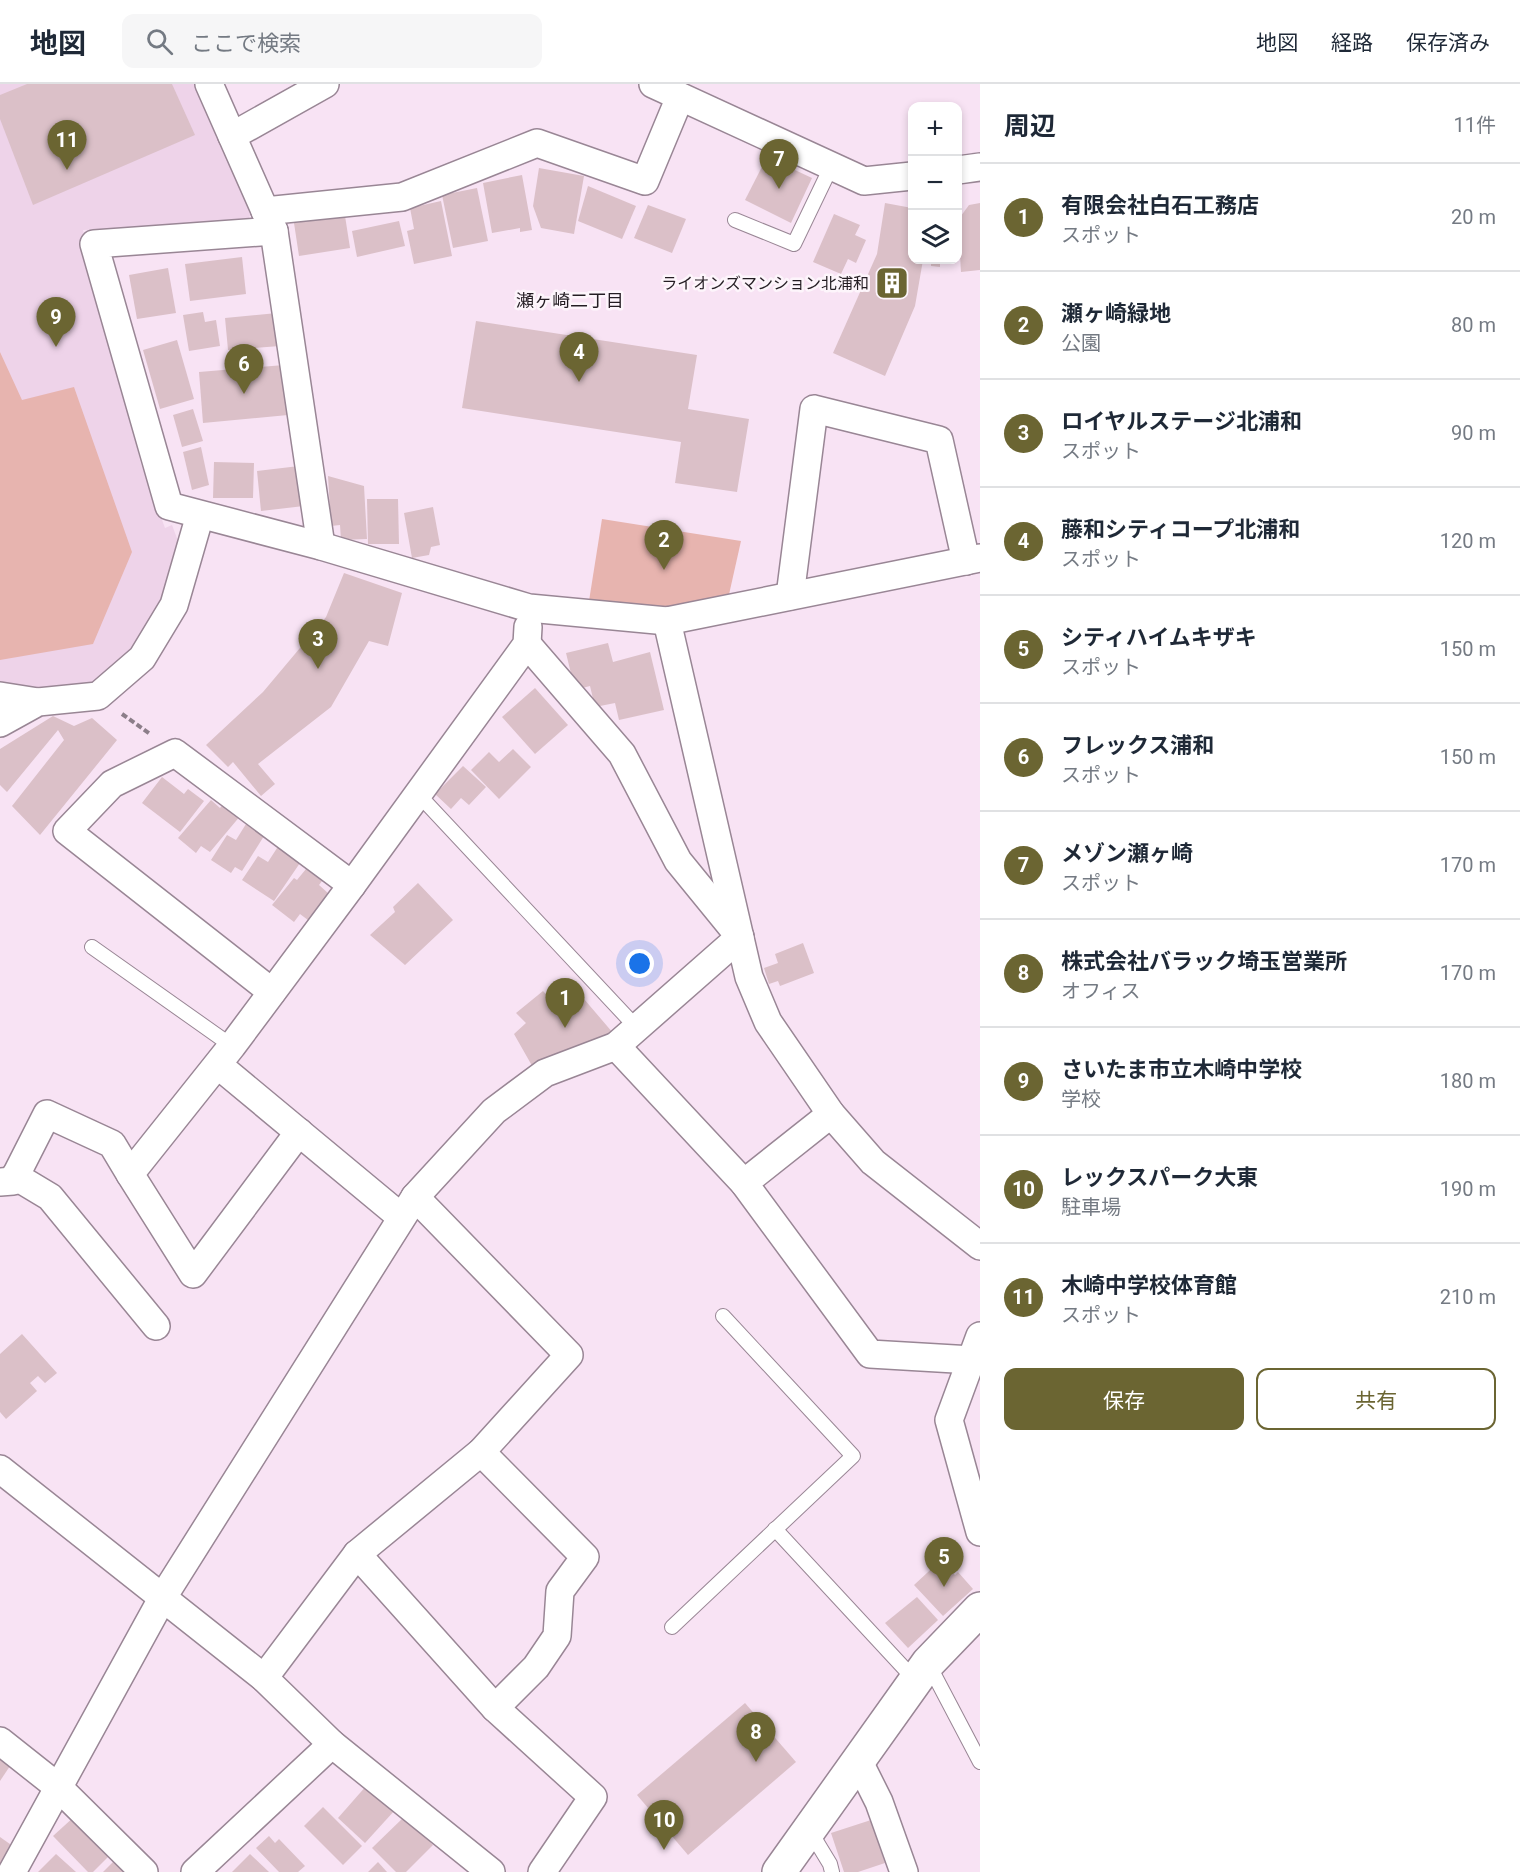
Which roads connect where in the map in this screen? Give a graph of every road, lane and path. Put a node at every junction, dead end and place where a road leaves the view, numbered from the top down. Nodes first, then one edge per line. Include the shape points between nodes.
1 (209, 84) edge
2 (325, 84) edge
3 (653, 84) edge
4 (680, 97) junction
5 (232, 136) junction
6 (831, 167) junction
7 (980, 167) edge
8 (962, 169) edge
9 (908, 176) edge
10 (735, 220) dead end
11 (270, 221) junction
12 (200, 515) junction
13 (321, 546) junction
14 (973, 560) edge
15 (790, 596) junction
16 (529, 608) junction
17 (667, 621) junction
18 (526, 644) junction
19 (0, 696) edge
20 (98, 696) junction
21 (38, 702) junction
22 (0, 723) edge
23 (175, 753) junction
24 (418, 794) junction
25 (352, 885) junction
26 (740, 937) junction
27 (92, 947) dead end
28 (272, 992) junction
29 (637, 1028) junction
30 (616, 1046) junction
31 (225, 1055) junction
32 (831, 1114) junction
33 (299, 1132) junction
34 (130, 1174) junction
35 (8, 1179) edge
36 (744, 1183) junction
37 (408, 1207) junction
38 (980, 1246) edge
39 (723, 1316) dead end
40 (156, 1326) dead end
41 (976, 1348) edge
42 (481, 1452) junction
43 (0, 1469) edge
44 (775, 1529) junction
45 (980, 1532) edge
46 (357, 1554) junction
47 (163, 1598) junction
48 (980, 1609) edge
49 (672, 1627) dead end
50 (922, 1672) junction
51 (264, 1678) junction
52 (495, 1708) junction
53 (0, 1741) edge
54 (332, 1744) junction
55 (858, 1760) junction
56 (980, 1762) edge
57 (58, 1787) junction
58 (809, 1829) junction
59 (12, 1872) edge
60 (144, 1872) edge
61 (195, 1872) edge
62 (491, 1872) edge
63 (542, 1872) edge
64 (778, 1872) edge
65 (832, 1872) edge
66 (904, 1872) edge

1 - 5 street
2 - 5 street
3 - 4 street
4 - 6 street
4 - 11 street via 645,181 537,143 402,197
5 - 11 street
6 - 9 street via 864,182
6 - 10 lane via 794,244
7 - 8 street
11 - 12 street via 94,244 169,506
11 - 13 street
12 - 13 street
12 - 20 street via 174,605 142,658
13 - 16 street
14 - 15 street
14 - 15 street via 939,440 814,409
15 - 17 street
16 - 17 street
16 - 18 street
17 - 26 street
18 - 24 street
18 - 26 street via 622,754 678,861
19 - 21 street
20 - 21 street
20 - 23 path
21 - 22 street
23 - 25 street
23 - 28 street via 112,784 67,831
24 - 25 street
24 - 29 lane
25 - 28 street
26 - 29 street
26 - 32 street via 749,977 768,1022
27 - 31 lane
28 - 31 street
29 - 30 street
30 - 36 street
30 - 37 street via 545,1073 494,1112
31 - 33 street
31 - 34 street
32 - 36 street
32 - 38 street via 873,1162
33 - 34 street via 193,1274
33 - 37 street
34 - 35 street via 112,1144 46,1114
35 - 40 street via 50,1197
36 - 41 street via 870,1354
37 - 42 street via 569,1355
37 - 47 street
39 - 44 lane via 853,1456
41 - 45 street via 949,1420
42 - 46 street
42 - 52 street via 585,1557 560,1591 558,1636 536,1667
43 - 47 street
44 - 49 lane
44 - 50 lane
46 - 51 street
46 - 52 street
47 - 51 street
47 - 57 street
48 - 50 street
50 - 55 street
50 - 56 lane
51 - 54 street
52 - 63 street via 593,1797
53 - 57 street
54 - 61 street
54 - 62 street
55 - 58 street
55 - 66 street via 879,1802
57 - 59 street
57 - 60 street
58 - 64 street
58 - 65 lane

